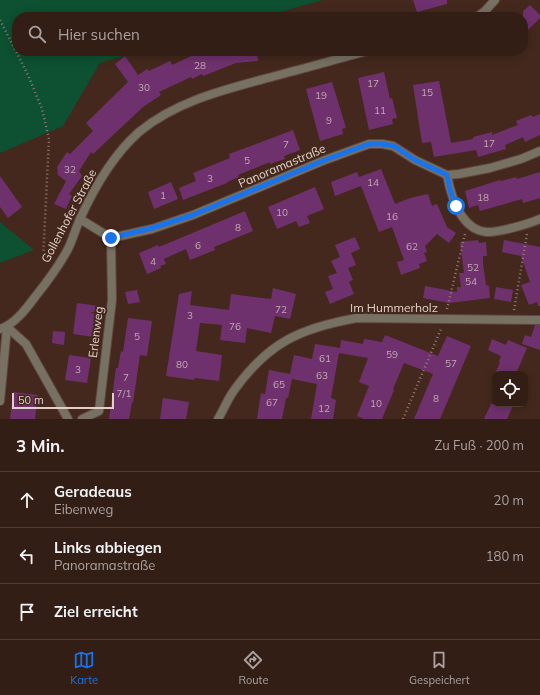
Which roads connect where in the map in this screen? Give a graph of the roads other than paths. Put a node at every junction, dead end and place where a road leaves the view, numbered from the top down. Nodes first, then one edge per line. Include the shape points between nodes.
1 (495, 0) edge
2 (484, 12) edge
3 (350, 56) edge
4 (540, 151) edge
5 (447, 175) junction
6 (80, 219) junction
7 (540, 219) edge
8 (111, 238) junction
9 (540, 320) edge
10 (3, 328) edge
11 (0, 401) edge
12 (68, 419) edge
13 (82, 419) edge
14 (218, 419) edge

1 - 2 street
3 - 6 street, Gollenhofer Straße via 218,92 164,115 139,132 116,156
4 - 5 street via 521,160
5 - 7 street via 456,206 463,218 473,227 486,232 529,224
5 - 8 street, Panoramastraße via 415,160 394,146 369,144 193,215
6 - 8 street
6 - 10 street, Gollenhofer Straße via 68,248 44,286 26,309
8 - 13 street, Erlenweg via 112,300 99,411
9 - 14 street, Im Hummerholz via 357,318 309,329 290,337 269,351 234,390
10 - 11 street
10 - 12 street via 26,344

